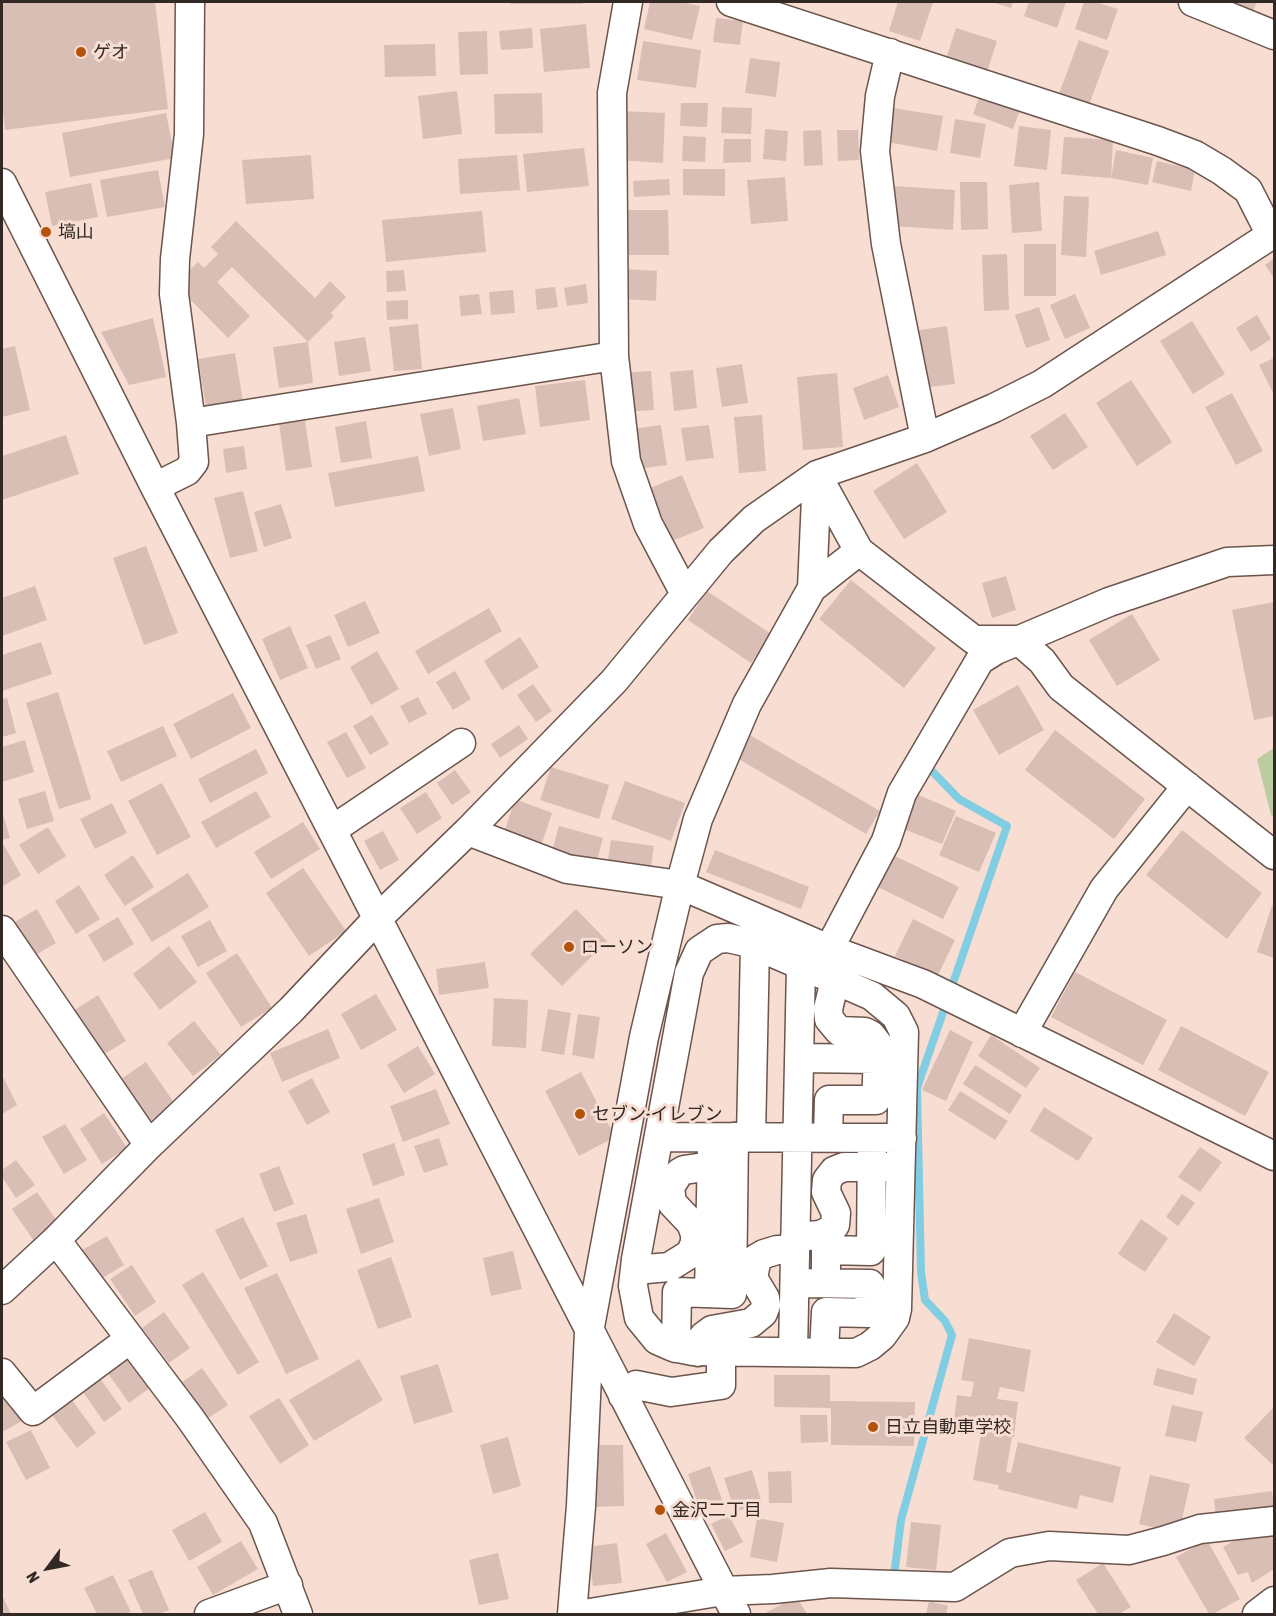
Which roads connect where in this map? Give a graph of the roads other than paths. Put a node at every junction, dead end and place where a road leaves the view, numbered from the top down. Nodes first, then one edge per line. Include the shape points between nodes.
1 (190, 2) edge
2 (628, 2) edge
3 (732, 2) edge
4 (1193, 2) edge
5 (791, 11) edge
6 (1275, 35) edge
7 (890, 53) junction
8 (2, 183) edge
9 (1273, 234) edge
10 (614, 356) junction
11 (191, 423) junction
12 (925, 438) junction
13 (817, 475) junction
14 (155, 487) junction
15 (859, 551) junction
16 (1275, 560) edge
17 (812, 588) junction
18 (685, 594) junction
19 (1018, 640) junction
20 (461, 743) dead end
21 (1187, 786) junction
22 (332, 830) junction
23 (468, 831) junction
24 (1275, 855) edge
25 (680, 885) junction
26 (377, 919) junction
27 (2, 930) edge
28 (755, 945) junction
29 (829, 949) junction
30 (801, 965) junction
31 (835, 980) junction
32 (1022, 1033) junction
33 (799, 1058) junction
34 (887, 1059) junction
35 (797, 1136) junction
36 (659, 1137) junction
37 (732, 1137) junction
38 (828, 1137) junction
39 (872, 1138) junction
40 (902, 1138) junction
41 (149, 1145) junction
42 (1275, 1156) edge
43 (711, 1166) junction
44 (872, 1167) junction
45 (901, 1168) junction
46 (871, 1223) junction
47 (899, 1223) junction
48 (56, 1240) junction
49 (795, 1244) junction
50 (635, 1270) junction
51 (794, 1283) junction
52 (826, 1283) junction
53 (870, 1284) junction
54 (898, 1284) junction
55 (2, 1290) edge
56 (709, 1293) junction
57 (589, 1332) junction
58 (130, 1339) junction
59 (698, 1350) junction
60 (793, 1352) junction
61 (824, 1352) junction
62 (2, 1372) edge
63 (622, 1396) junction
64 (1275, 1521) edge
65 (288, 1586) junction
66 (1275, 1601) edge
67 (729, 1602) edge
68 (209, 1614) edge
69 (298, 1614) edge
70 (572, 1614) edge
71 (584, 1614) edge
72 (1257, 1614) edge

1 - 11 street via 189,134 174,294
2 - 10 street via 612,93
3 - 5 street
4 - 6 street
5 - 7 street
7 - 9 street via 1195,155 1248,190
7 - 12 street via 880,96 875,151 886,244
8 - 14 street
9 - 12 street via 1042,384
10 - 11 street
10 - 18 street via 626,461 648,524
11 - 14 street via 194,462 187,471
12 - 13 street
13 - 15 street
13 - 17 street
13 - 18 street via 754,519
14 - 22 street
15 - 17 street
15 - 19 street via 974,640
16 - 19 street via 1227,562 1109,602
17 - 25 street via 747,704 698,819
18 - 23 street via 614,681
19 - 21 street via 1042,661 1061,687
19 - 29 street via 980,660 902,794 886,841
20 - 22 street
21 - 24 street
21 - 32 street via 1104,889
22 - 26 street
23 - 25 street via 567,869
23 - 26 street
25 - 29 street
25 - 57 street via 644,1037
26 - 41 street via 291,1010
26 - 57 street
27 - 41 street
28 - 30 street
28 - 36 street via 717,939 699,951 694,960
28 - 37 street
29 - 32 street via 923,984
30 - 31 street
30 - 33 street
31 - 34 street via 829,1019 839,1031 871,1035
31 - 34 street via 872,996 896,1016 904,1032
32 - 42 street
33 - 34 street
33 - 35 street
34 - 38 street via 876,1100 830,1100
34 - 40 street
35 - 37 street
35 - 38 street
35 - 49 street
36 - 37 street
36 - 50 street
37 - 43 street
37 - 56 street via 732,1294
38 - 39 street
39 - 40 street
39 - 44 street
40 - 45 street
41 - 48 street
43 - 50 street via 678,1173 670,1187 672,1203 691,1223 693,1250 669,1267
43 - 56 street
44 - 45 street
44 - 46 street
44 - 49 street via 834,1171 827,1180 826,1192 836,1214 835,1225
45 - 47 street
46 - 47 street
46 - 52 street via 871,1251 826,1250
47 - 54 street
48 - 55 street
48 - 58 street
49 - 51 street
49 - 59 street via 757,1258 753,1278 765,1298 763,1313 751,1323 712,1330 699,1341
50 - 59 street via 633,1286 639,1318 657,1340
51 - 52 street
51 - 60 street
52 - 53 street
53 - 54 street
53 - 61 street via 869,1313 825,1312
54 - 61 street via 895,1318 882,1336 856,1353
56 - 59 street via 677,1292
57 - 63 street
57 - 70 street
58 - 62 street via 33,1410
58 - 65 street via 263,1523
59 - 60 street
59 - 63 street via 721,1385 671,1392 636,1385
60 - 61 street
63 - 67 street
64 - 67 street via 1200,1529 1129,1550 1049,1546 1010,1553 956,1587 831,1583 773,1589
65 - 68 street
65 - 69 street
66 - 72 street
67 - 71 street

